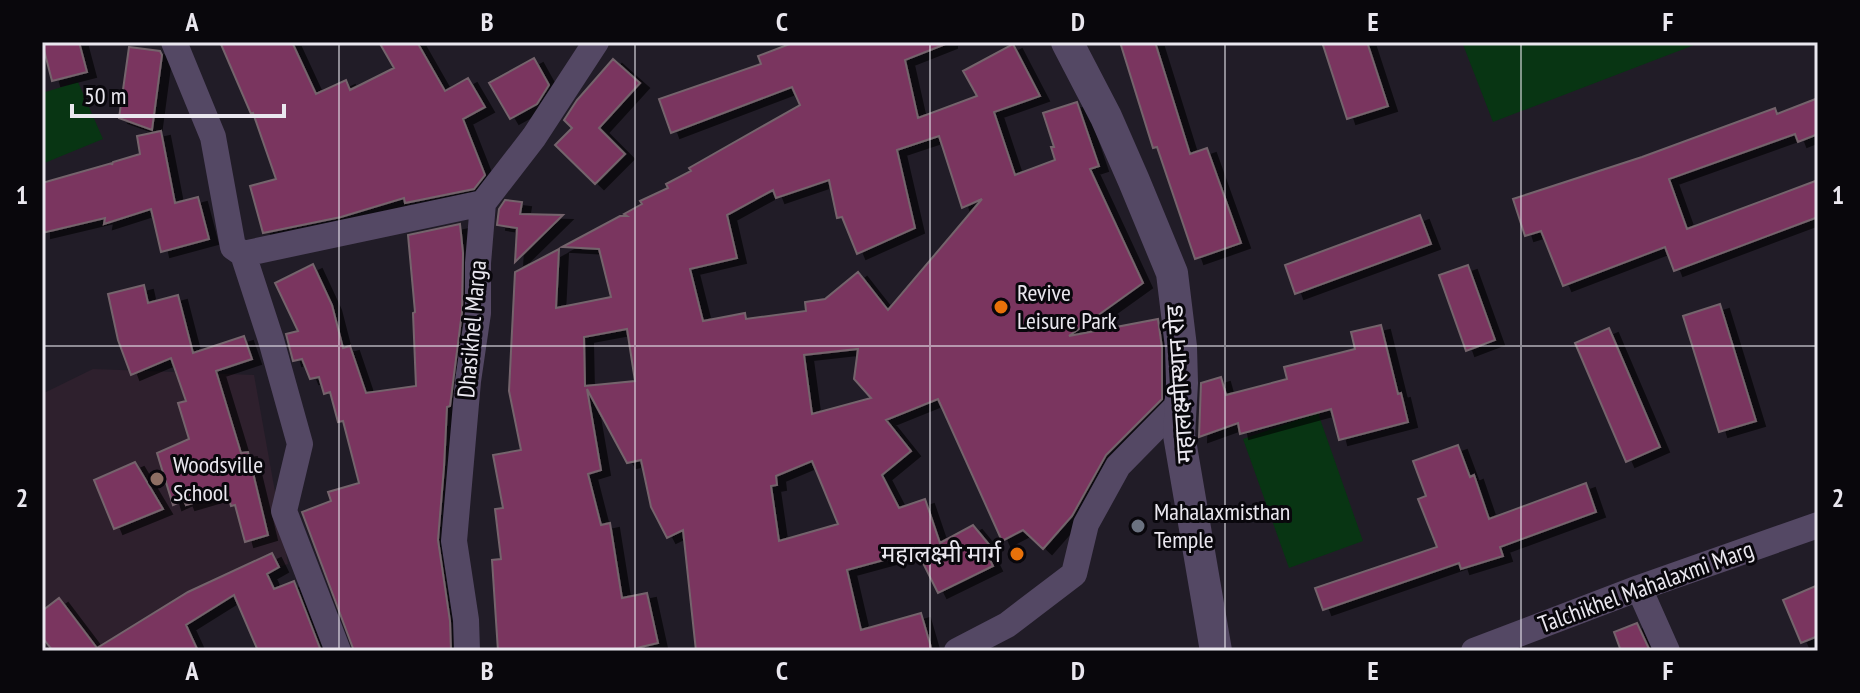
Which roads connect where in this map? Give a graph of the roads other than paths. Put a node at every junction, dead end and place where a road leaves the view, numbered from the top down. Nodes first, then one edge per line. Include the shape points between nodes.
1 (174, 42) edge
2 (596, 42) edge
3 (1067, 42) edge
4 (483, 203) junction
5 (243, 254) junction
6 (1182, 383) junction
7 (1818, 525) edge
8 (1639, 588) junction
9 (338, 651) edge
10 (467, 651) edge
11 (957, 651) edge
12 (1216, 651) edge
13 (1474, 651) edge
14 (1667, 651) edge

1 - 5 street via 213,137 233,247
2 - 4 street
3 - 6 street, महालक्ष्मीस्थान रोड via 1106,117 1172,273
4 - 5 street
4 - 10 street, Dhasikhel Marga via 478,313 454,541
5 - 9 street via 300,444 284,511
6 - 11 street via 1176,407 1118,466 1086,524 1074,574 1007,625
6 - 12 street, महालक्ष्मीस्थान रोड via 1179,435
7 - 8 street, Talchikhel Mahalaxmi Marg
8 - 13 street, Talchikhel Mahalaxmi Marg
8 - 14 street

